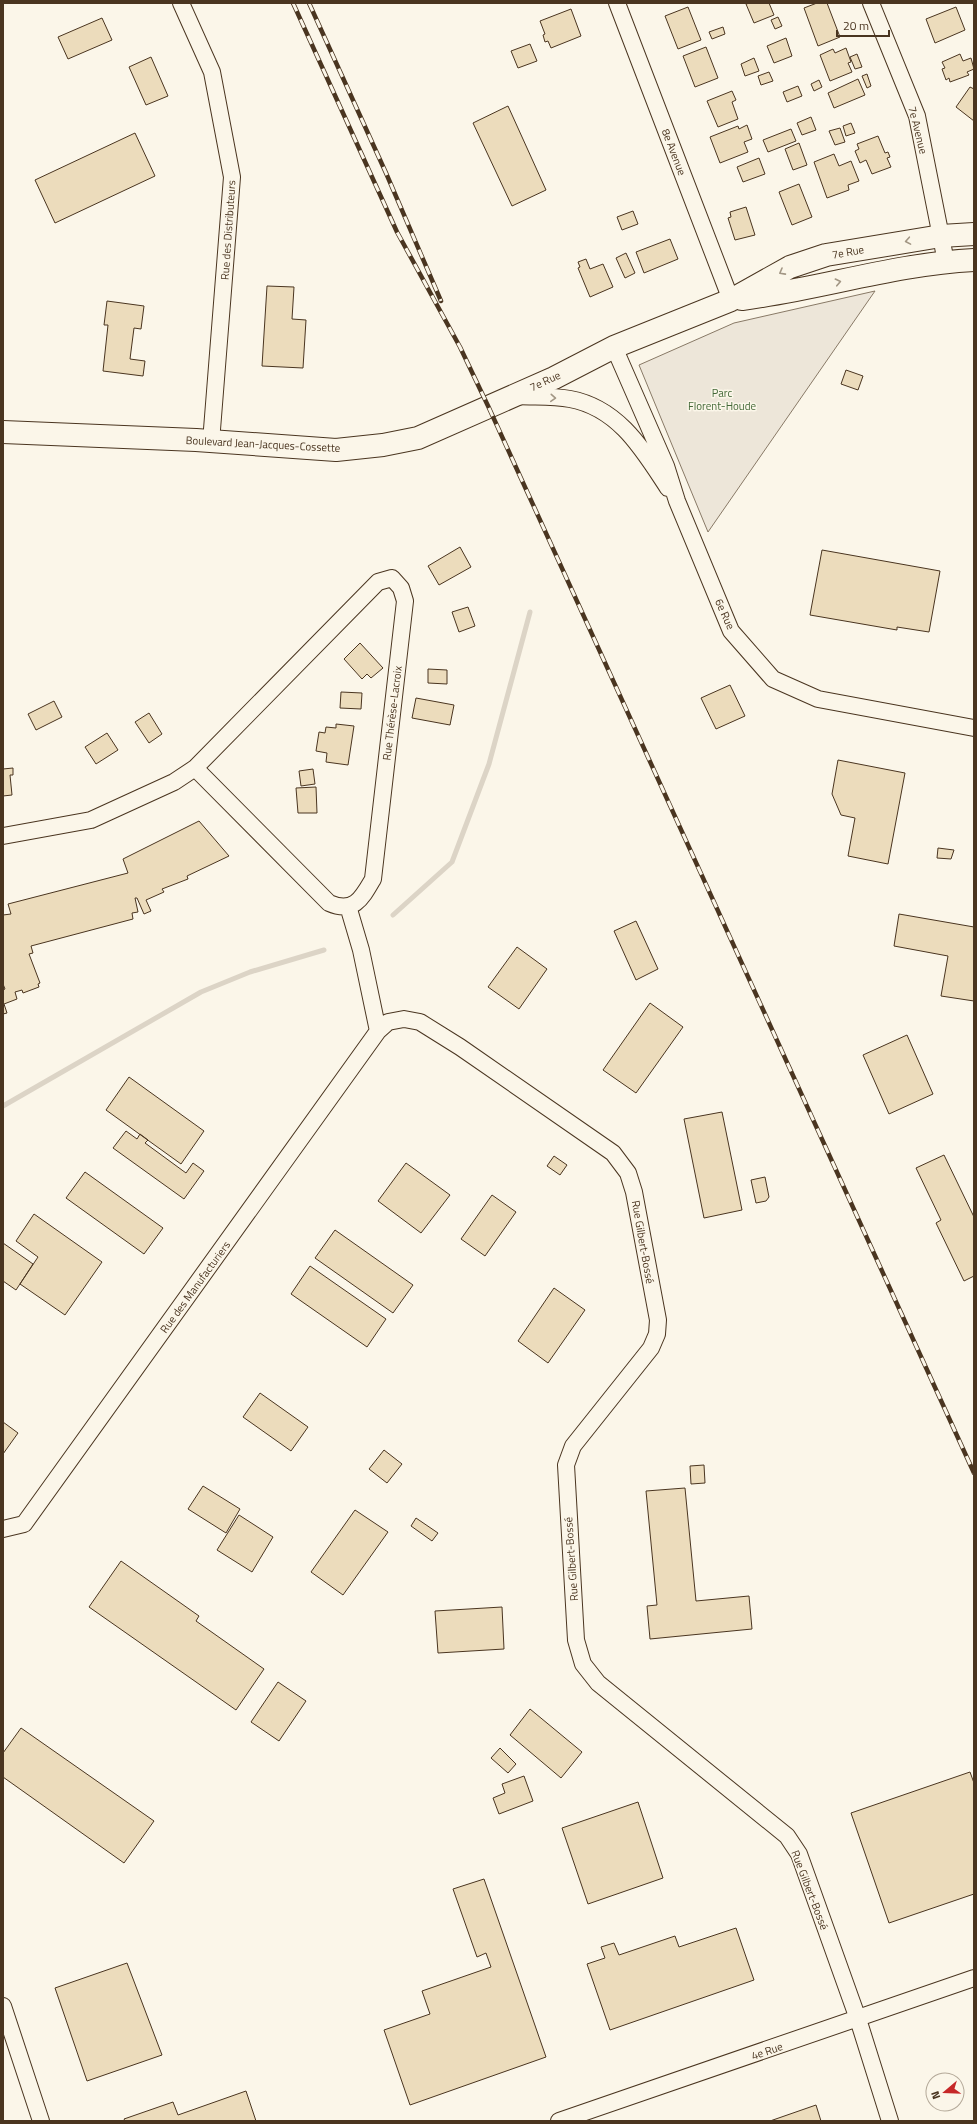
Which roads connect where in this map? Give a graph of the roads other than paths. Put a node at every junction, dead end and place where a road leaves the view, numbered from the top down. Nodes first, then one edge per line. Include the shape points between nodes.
1 (181, 3) edge
2 (617, 3) edge
3 (871, 3) edge
4 (974, 234) edge
5 (941, 236) junction
6 (974, 260) edge
7 (946, 262) junction
8 (730, 300) junction
9 (614, 347) junction
10 (514, 395) junction
11 (3, 432) edge
12 (211, 442) junction
13 (677, 501) junction
14 (974, 728) edge
15 (195, 768) junction
16 (3, 836) edge
17 (348, 906) junction
18 (420, 1022) joint
19 (378, 1031) junction
20 (3, 1529) edge
21 (974, 1978) edge
22 (3, 2006) edge
23 (858, 2019) junction
24 (41, 2121) edge
25 (559, 2121) edge
26 (890, 2121) edge

1 - 12 street, Rue des Distributeurs via 212,72 232,177
2 - 8 street, 8e Avenue
3 - 5 street, 7e Avenue via 916,116
4 - 5 main road, 7e Rue
5 - 7 street, 7e Avenue
5 -> 8 main road, 7e Rue via 826,255 790,267
6 - 7 main road, 7e Rue
8 -> 7 main road, 7e Rue via 786,293
8 - 9 main road, 7e Rue
9 - 10 main road, 7e Rue
9 - 13 street, 6e Rue via 666,466
10 - 12 main road, Boulevard Jean-Jacques-Cossette via 418,438 384,445 336,450
10 -> 13 street via 571,399 601,410 621,424 640,446
11 - 12 main road, Boulevard Jean-Jacques-Cossette
13 - 14 street, 6e Rue via 731,631 773,679 818,699
15 - 16 street, Rue Thérèse-Lacroix via 174,782 91,820
15 - 17 street via 329,903 338,907
15 - 17 street, Rue Thérèse-Lacroix via 378,582 392,578 401,588 405,601 373,879 360,900
17 - 19 street via 361,950
18 - 19 street, Rue des Manufacturiers via 404,1019 388,1022
18 - 23 street, Rue Gilbert-Bossé via 612,1153 628,1173 634,1192 656,1312 657,1334 651,1348 573,1446 566,1465 576,1640 584,1664 598,1683 787,1836 799,1854
19 - 20 street, Rue des Manufacturiers via 24,1524
21 - 23 street, 4e Rue
22 - 24 street
23 - 25 street, 4e Rue
23 - 26 street, Rue Gilbert-Bossé

